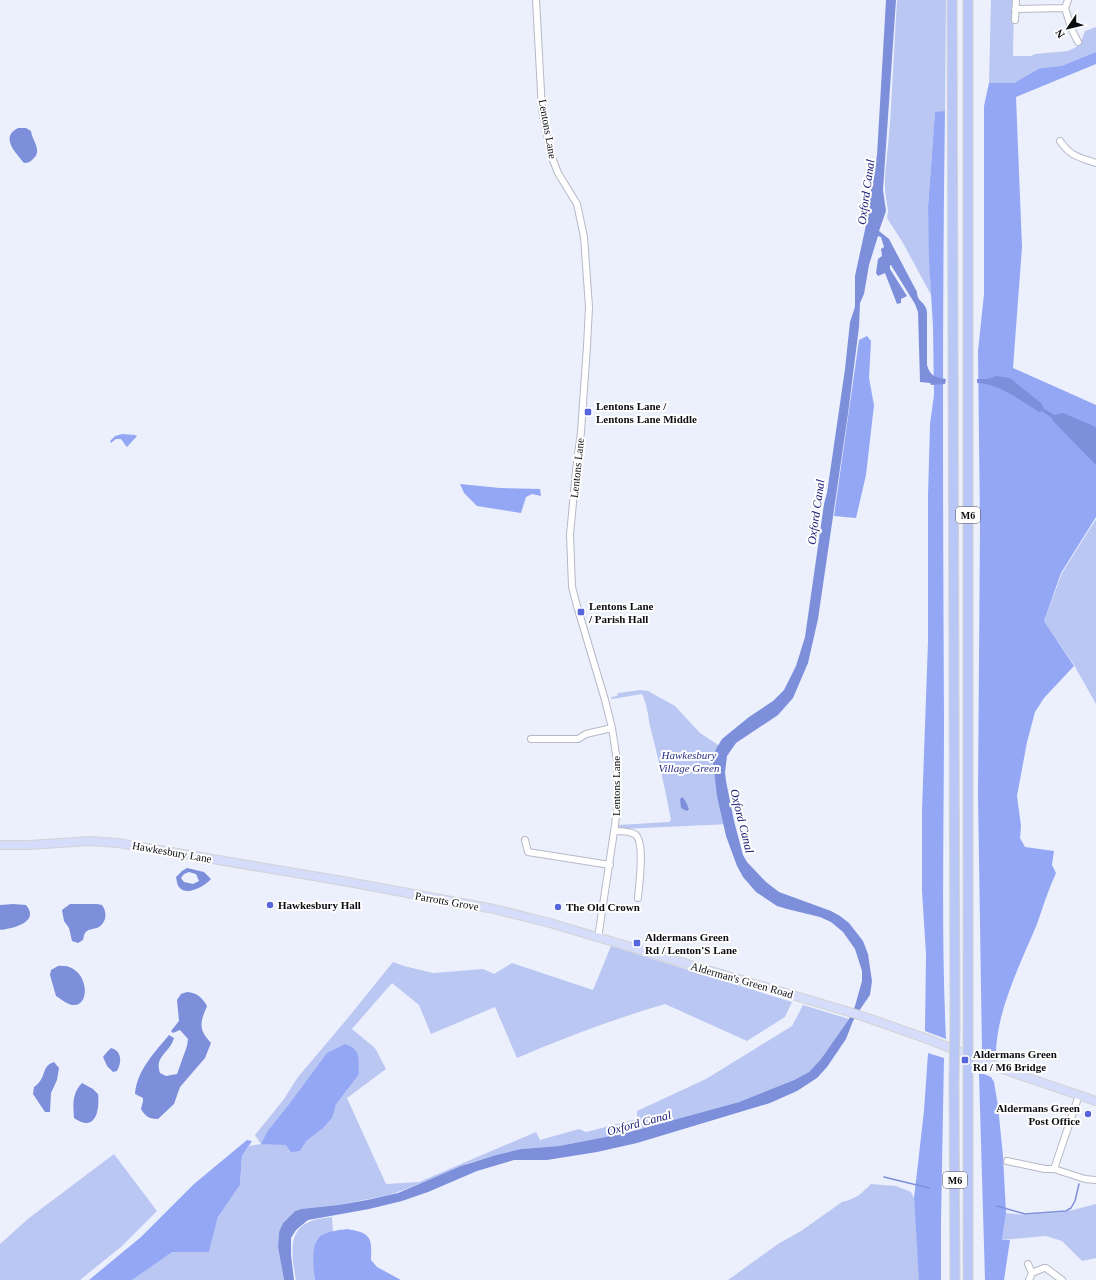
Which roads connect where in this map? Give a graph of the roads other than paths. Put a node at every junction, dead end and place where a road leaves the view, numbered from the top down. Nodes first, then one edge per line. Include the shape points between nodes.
1 (536, 0) edge
2 (952, 0) edge
3 (968, 0) edge
4 (1016, 0) edge
5 (1068, 0) edge
6 (1065, 8) junction
7 (1015, 9) junction
8 (1015, 20) dead end
9 (1078, 42) dead end
10 (1060, 141) dead end
11 (1096, 163) edge
12 (612, 728) junction
13 (533, 738) dead end
14 (614, 831) junction
15 (525, 840) dead end
16 (0, 845) edge
17 (610, 865) junction
18 (343, 881) joint
19 (638, 898) dead end
20 (598, 938) junction
21 (1079, 1095) junction
22 (1096, 1101) edge
23 (1007, 1161) dead end
24 (1054, 1169) junction
25 (1096, 1180) edge
26 (1028, 1264) dead end
27 (1032, 1273) junction
28 (955, 1280) edge
29 (968, 1280) edge
30 (1029, 1280) edge
31 (1062, 1280) edge

1 - 12 street, Lentons Lane via 542,110 551,155 558,173 577,204 584,237 588,291 588,346 570,535 572,587
2 - 28 highway, M6, bridge
3 - 29 highway, M6, bridge
4 - 7 street
5 - 6 street
6 - 7 street
6 - 9 street
7 - 8 street
10 - 11 street via 1067,151
12 - 13 street via 586,734 578,739
12 - 14 street, Lentons Lane via 618,769
14 - 17 street, Lentons Lane
14 - 19 street via 635,835 639,840 642,869
15 - 17 street via 528,852
16 - 18 main road, Hawkesbury Lane via 91,841 118,843
17 - 20 street, Lentons Lane
18 - 20 main road, Parrotts Grove via 494,910 550,923
20 - 21 main road, Alderman's Green Road via 817,1001
21 - 22 main road
21 - 24 street
23 - 24 street
24 - 25 street via 1085,1180
26 - 27 street
27 - 30 street
27 - 31 street via 1046,1268

